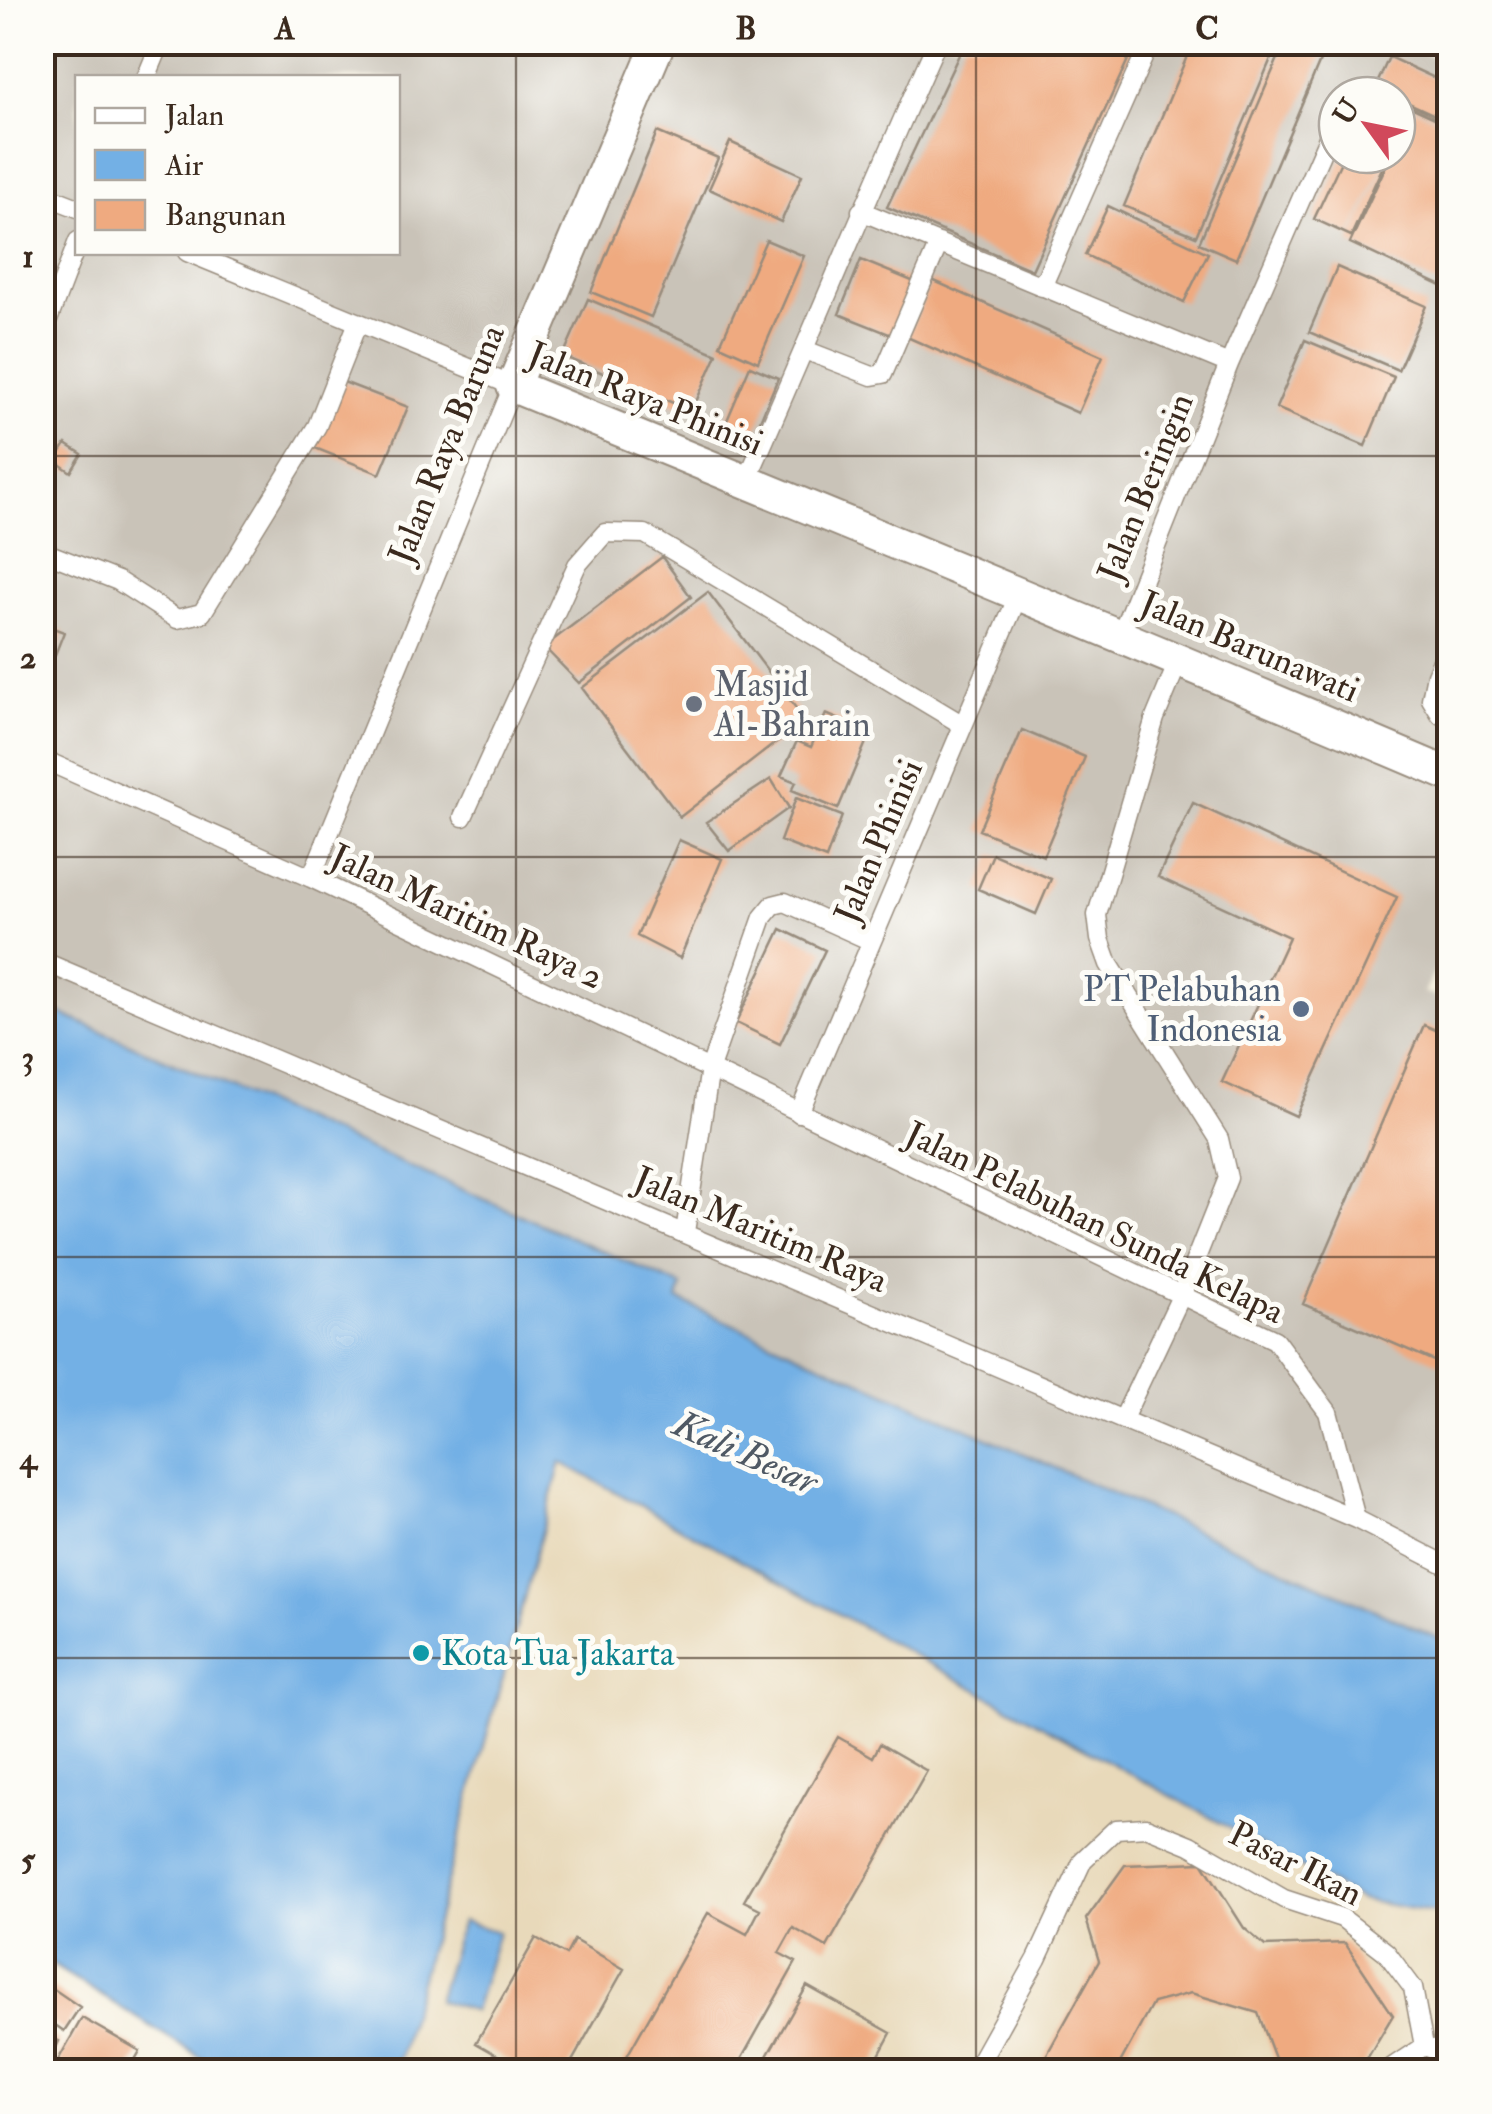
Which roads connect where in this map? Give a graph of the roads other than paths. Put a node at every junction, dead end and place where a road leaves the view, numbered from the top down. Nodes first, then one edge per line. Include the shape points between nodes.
1 (161, 42) edge
2 (658, 42) edge
3 (937, 42) edge
4 (1150, 42) edge
5 (147, 75) edge
6 (1317, 163) edge
7 (42, 194) edge
8 (75, 207) edge
9 (861, 211) junction
10 (939, 244) junction
11 (75, 249) edge
12 (193, 255) edge
13 (1042, 287) junction
14 (358, 322) junction
15 (42, 336) edge
16 (805, 350) junction
17 (1229, 364) junction
18 (513, 386) junction
19 (746, 482) junction
20 (42, 551) edge
21 (1018, 596) junction
22 (1121, 634) junction
23 (1450, 642) edge
24 (1179, 660) junction
25 (1450, 719) edge
26 (963, 725) junction
27 (42, 759) edge
28 (1450, 775) edge
29 (463, 817) dead end
30 (311, 878) junction
31 (870, 941) junction
32 (42, 962) edge
33 (710, 1068) junction
34 (799, 1113) junction
35 (685, 1232) junction
36 (1181, 1296) junction
37 (1124, 1419) junction
38 (1356, 1519) junction
39 (1450, 1567) edge
40 (1424, 2046) junction
41 (1450, 2055) edge
42 (974, 2072) edge
43 (1385, 2072) edge

1 - 5 lane
2 - 18 street, Jalan Raya Baruna
3 - 9 lane
4 - 13 lane
6 - 17 lane, Jalan Beringin
7 - 8 lane
9 - 10 lane, Jalan Beringin
9 - 16 lane
10 - 13 lane, Jalan Beringin
10 - 16 lane via 883,374 872,376
11 - 15 lane
12 - 14 lane, Jalan Raya Phinisi
13 - 17 lane, Jalan Beringin
14 - 18 lane, Jalan Raya Phinisi
14 - 20 lane via 318,426 202,613 177,619 118,581
16 - 19 lane
17 - 22 lane, Jalan Beringin
18 - 19 street, Jalan Raya Phinisi
18 - 30 lane, Jalan Raya Baruna
19 - 21 street, Jalan Raya Phinisi
21 - 22 street, Jalan Barunawati
21 - 26 lane, Jalan Phinisi
22 - 24 street, Jalan Barunawati
23 - 25 lane via 1430,699
24 - 28 street, Jalan Barunawati
24 - 36 lane via 1155,718 1097,915 1109,964 1219,1140 1228,1178
26 - 29 lane via 645,534 605,533 577,565
26 - 31 lane, Jalan Phinisi
27 - 30 lane, Jalan Maritim Raya 2
30 - 33 lane, Jalan Maritim Raya 2
31 - 33 lane via 785,902 773,905 763,917
31 - 34 lane, Jalan Phinisi
32 - 35 lane, Jalan Maritim Raya
33 - 34 lane, Jalan Pelabuhan Sunda Kelapa
33 - 35 lane
34 - 36 lane, Jalan Pelabuhan Sunda Kelapa
35 - 37 lane, Jalan Maritim Raya
36 - 37 lane
36 - 38 lane, Jalan Pelabuhan Sunda Kelapa via 1275,1340 1328,1412
37 - 38 lane, Jalan Maritim Raya
38 - 39 lane, Jalan Maritim Raya
40 - 41 lane
40 - 42 lane, Pasar Ikan via 1413,1988 1386,1952 1342,1918 1284,1899 1146,1827 1116,1829 1083,1860
40 - 43 lane

